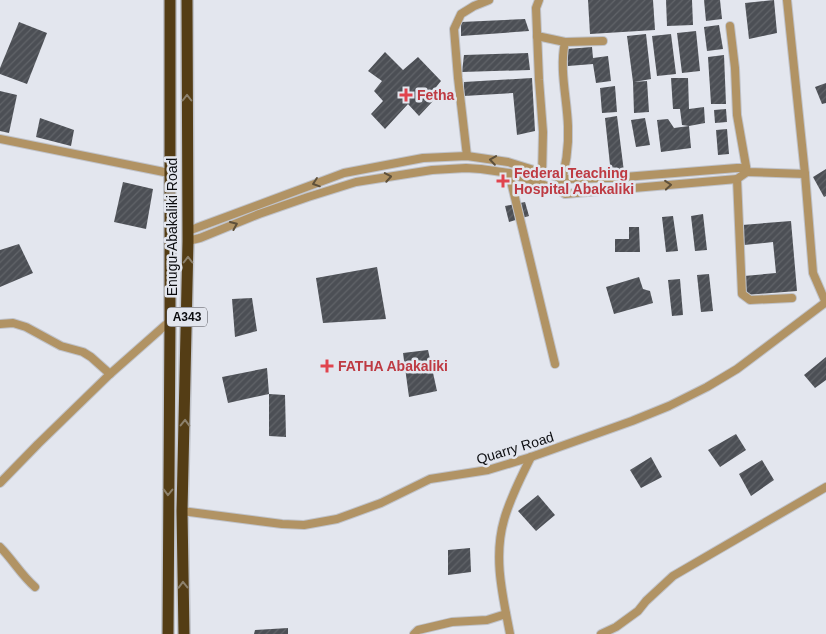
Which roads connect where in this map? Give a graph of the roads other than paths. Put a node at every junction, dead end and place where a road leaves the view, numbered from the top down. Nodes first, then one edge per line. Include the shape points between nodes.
1 (170, 0) edge
2 (187, 0) edge
3 (489, 0) edge
4 (539, 0) edge
5 (787, 0) edge
6 (730, 26) dead end
7 (537, 36) junction
8 (603, 41) dead end
9 (565, 42) junction
10 (0, 138) edge
11 (467, 156) junction
12 (700, 171) junction
13 (747, 172) junction
14 (169, 173) junction
15 (508, 174) junction
16 (542, 174) junction
17 (805, 174) junction
18 (642, 175) junction
19 (737, 179) junction
20 (562, 180) junction
21 (701, 182) junction
22 (541, 184) junction
23 (643, 187) junction
24 (559, 190) junction
25 (188, 236) junction
26 (792, 298) dead end
27 (826, 303) edge
28 (187, 320) junction
29 (170, 321) junction
30 (0, 324) edge
31 (554, 364) dead end
32 (110, 374) junction
33 (531, 457) junction
34 (0, 483) edge
35 (826, 487) edge
36 (182, 511) junction
37 (0, 547) edge
38 (34, 587) dead end
39 (506, 614) junction
40 (168, 634) edge
41 (184, 634) edge
42 (414, 634) edge
43 (510, 634) edge
44 (601, 634) edge

1 - 14 highway, A343
25 -> 2 highway, Enugu-Abakaliki Road / A343
3 - 11 street via 461,14 454,29
4 - 7 street via 536,8
5 - 17 street
6 - 13 street via 736,68 737,115
7 - 9 street
7 - 16 street via 543,132
8 - 9 street
9 - 20 street via 562,62 568,127
10 - 14 street
16 -> 11 street via 508,162
11 -> 25 street via 423,158 344,173
12 - 13 street via 741,168
12 - 18 street
12 - 21 street
13 - 17 street
13 - 19 street
14 - 29 highway, A343
15 - 22 street
25 -> 15 street via 200,238 258,214 356,182 466,168
15 - 31 street
16 - 20 street
16 - 22 street
17 - 27 street via 813,273
18 - 20 street
18 - 23 street
19 - 21 street
19 - 26 street via 742,294 750,300
20 - 24 street
23 -> 21 street
22 - 24 street
23 - 24 street via 565,194
28 -> 25 highway, Enugu-Abakaliki Road / A343
27 - 33 street, Quarry Road via 737,369 707,387 669,406
28 - 29 street
36 -> 28 highway, Enugu-Abakaliki Road / A343
29 - 32 street
29 -> 40 highway, A343
30 - 32 street via 26,327 61,346 83,352
32 - 34 street
33 - 36 street, Quarry Road via 488,470 430,479 381,503 337,519 304,525
33 - 39 street via 504,520 500,542 499,566
35 - 44 street via 673,576 638,611
41 -> 36 highway, Enugu-Abakaliki Road / A343
37 - 38 street
39 - 42 street via 487,620 452,622 418,630
39 - 43 street

